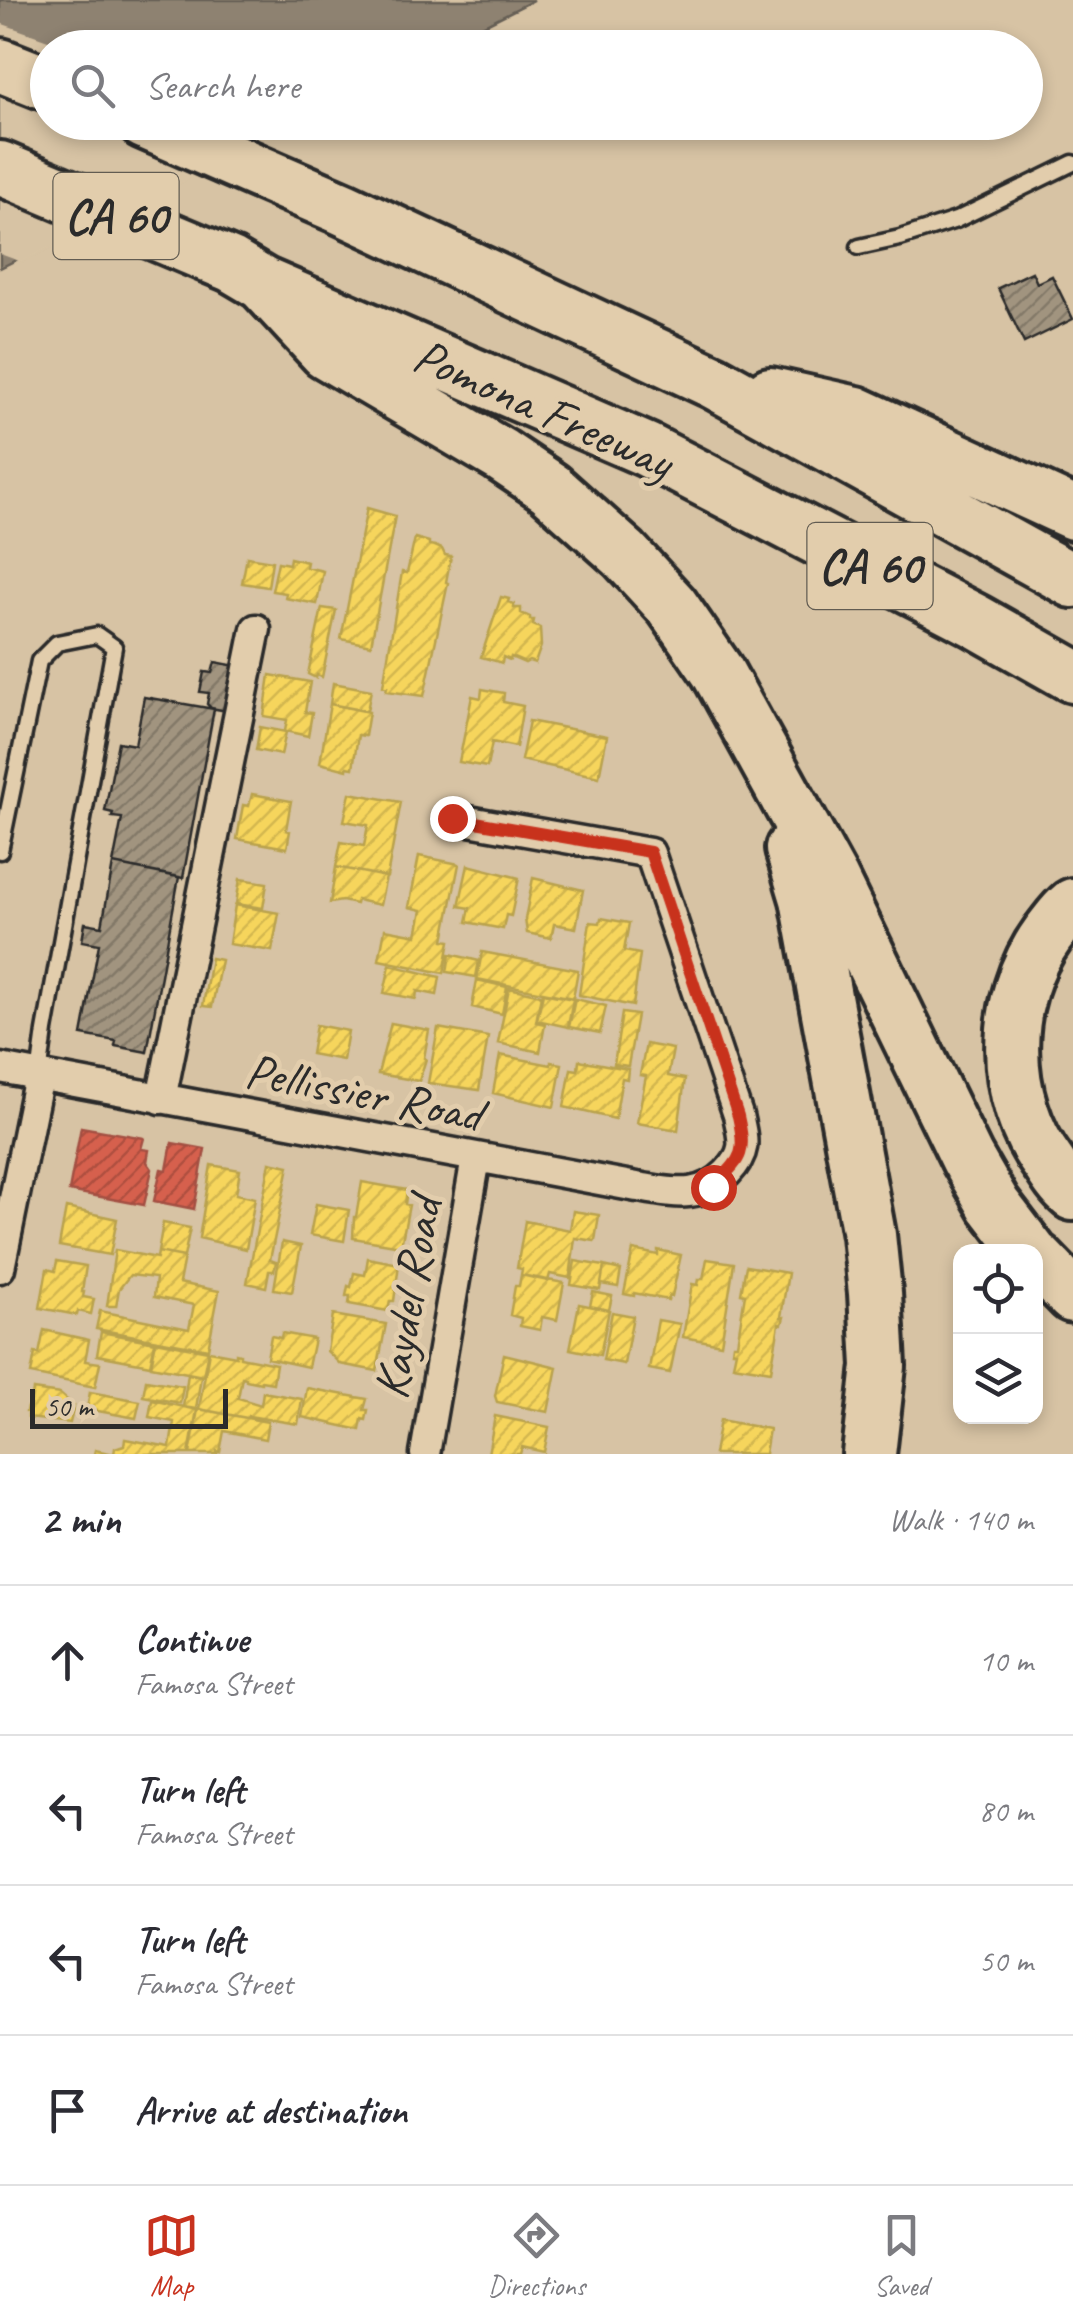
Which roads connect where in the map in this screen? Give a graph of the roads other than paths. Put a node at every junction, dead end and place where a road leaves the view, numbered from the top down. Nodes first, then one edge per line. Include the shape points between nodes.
1 (0, 66) edge
2 (30, 77) edge
3 (185, 140) edge
4 (1073, 163) edge
5 (0, 168) edge
6 (859, 246) dead end
7 (247, 274) junction
8 (700, 375) junction
9 (1073, 513) edge
10 (1073, 582) edge
11 (256, 629) dead end
12 (1073, 676) edge
13 (766, 756) junction
14 (452, 818) dead end
15 (0, 852) edge
16 (1073, 905) edge
17 (0, 1068) edge
18 (39, 1076) junction
19 (161, 1099) junction
20 (476, 1158) junction
21 (1073, 1194) edge
22 (1024, 1244) edge
23 (1043, 1265) edge
24 (0, 1268) edge
25 (1073, 1296) edge
26 (425, 1454) edge
27 (869, 1454) edge

1 - 2 highway
3 - 8 highway, Pomona Freeway / CA 60
4 - 6 lane via 956,220
5 - 7 highway, Pomona Freeway / CA 60
7 - 12 highway, Pomona Freeway / CA 60 via 656,455
7 - 13 highway via 326,352 501,455 624,554 672,606
8 - 9 highway via 856,413
8 - 10 highway, Pomona Freeway / CA 60
11 - 19 street
13 - 22 highway via 966,1158
13 - 27 highway via 807,899 869,1234 879,1366
14 - 20 street, Pellissier Road via 650,852 744,1144 738,1162 713,1187 681,1193
15 - 18 lane via 40,662 57,644 97,634 114,647
16 - 21 highway via 1036,951 1017,998 1011,1045 1018,1100 1039,1151
17 - 18 street, Pellissier Road
18 - 19 street, Pellissier Road
18 - 24 street
19 - 20 street, Pellissier Road
20 - 26 street, Kaydel Road
23 - 25 highway

